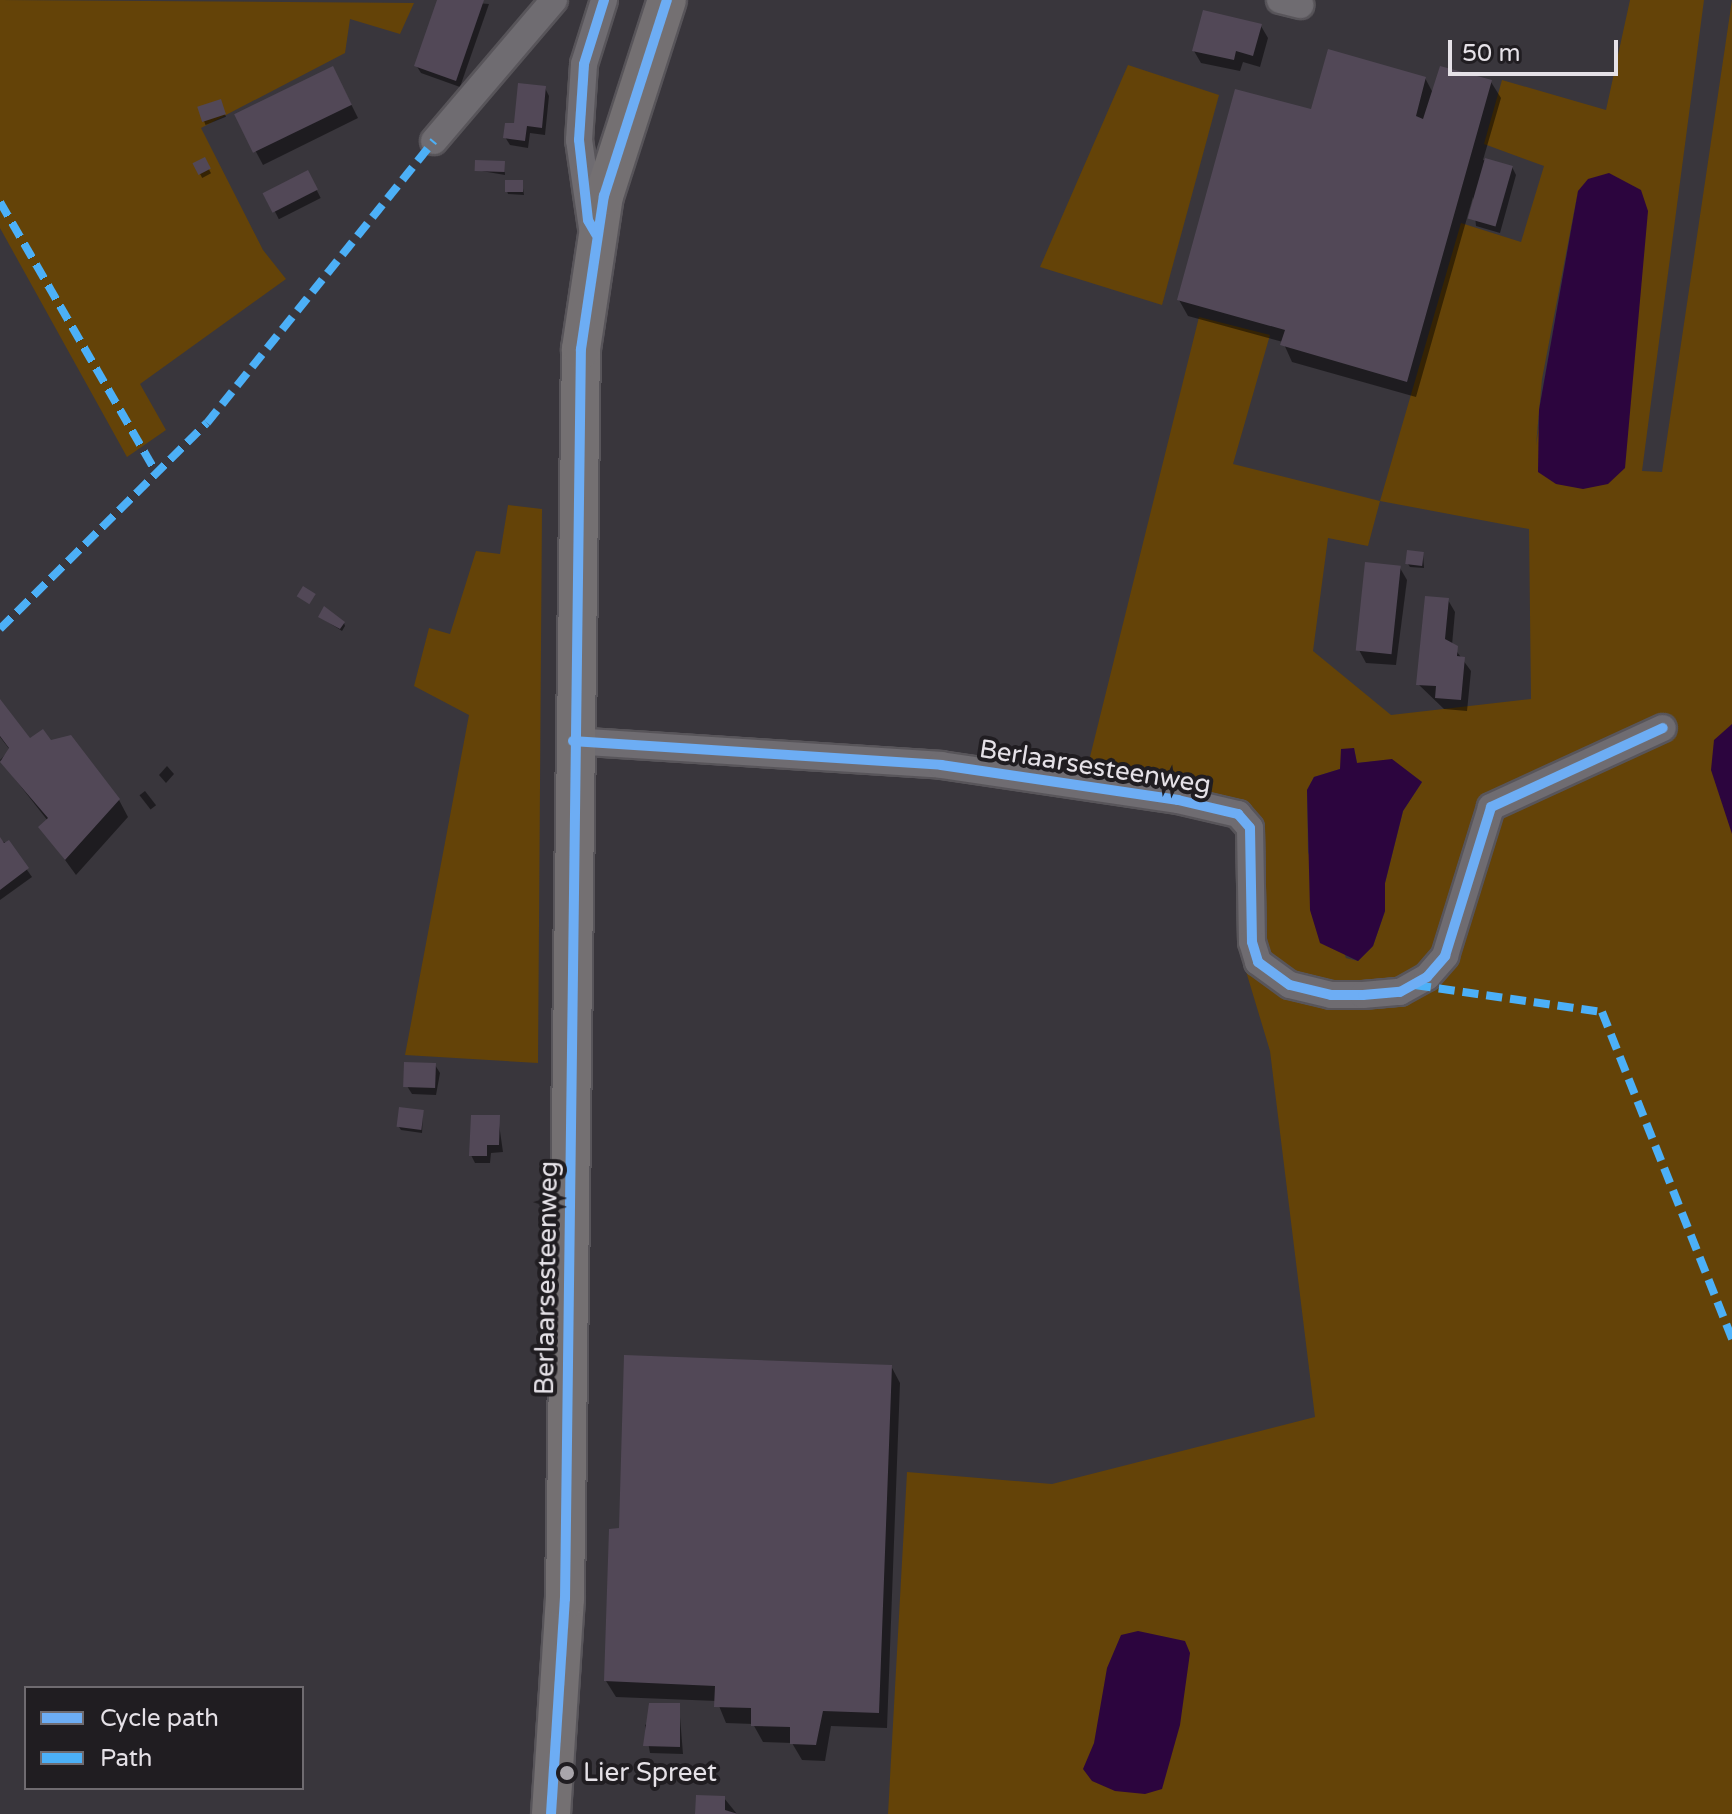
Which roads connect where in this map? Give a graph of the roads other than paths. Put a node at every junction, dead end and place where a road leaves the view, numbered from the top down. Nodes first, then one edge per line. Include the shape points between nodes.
1 (554, 0) edge
2 (604, 0) edge
3 (667, 0) edge
4 (434, 141) dead end
5 (597, 236) junction
6 (1663, 728) dead end
7 (573, 741) junction
8 (551, 1814) edge

1 - 4 street
2 - 5 street, Berlaarsesteenweg via 584,64 579,140 588,220
3 - 5 street, Berlaarsesteenweg via 619,139
5 - 7 street, Berlaarsesteenweg via 578,410
6 - 7 street, Berlaarsesteenweg via 1491,807 1445,956 1427,977 1400,992 1363,995 1331,995 1290,985 1258,962 1252,942 1250,828 1238,814 1178,800 941,765
7 - 8 street, Berlaarsesteenweg via 565,1599

